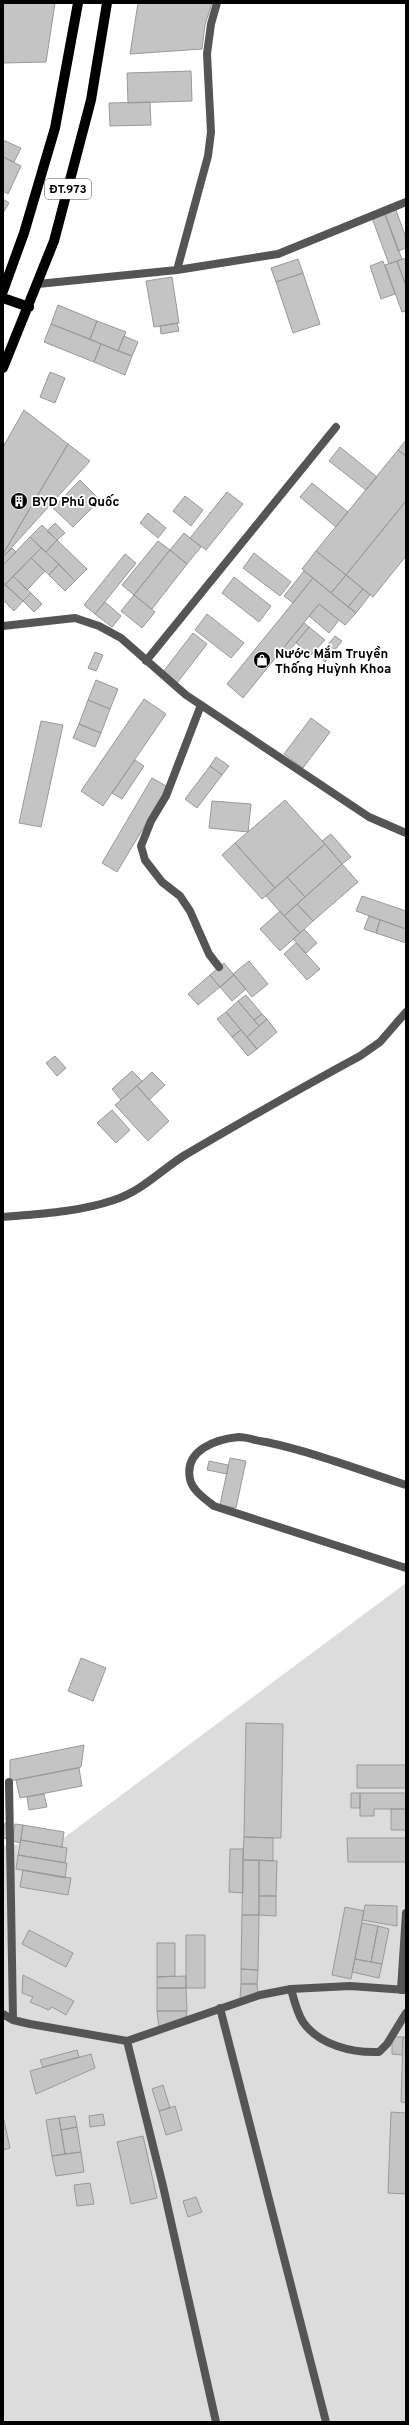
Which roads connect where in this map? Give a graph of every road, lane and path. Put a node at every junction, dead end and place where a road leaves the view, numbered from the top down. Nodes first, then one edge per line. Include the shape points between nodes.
1 (78, 3) edge
2 (107, 3) edge
3 (217, 3) edge
4 (406, 202) edge
5 (177, 270) junction
6 (38, 284) junction
7 (3, 291) edge
8 (3, 298) edge
9 (29, 307) junction
10 (3, 368) edge
11 (336, 427) dead end
12 (3, 626) edge
13 (146, 661) junction
14 (201, 705) junction
15 (406, 833) edge
16 (219, 967) dead end
17 (406, 1012) edge
18 (3, 1217) edge
19 (406, 1485) edge
20 (406, 1568) edge
21 (9, 1782) dead end
22 (406, 1913) edge
23 (291, 1990) junction
24 (403, 1990) edge
25 (220, 2008) junction
26 (406, 2013) edge
27 (3, 2014) edge
28 (14, 2020) junction
29 (127, 2040) junction
30 (216, 2422) edge
31 (326, 2422) edge

1 - 7 main road, ĐT.973 via 55,128 24,233
2 - 6 main road, ĐT.973 via 91,100 54,240
3 - 5 street via 207,54 211,132 208,156
4 - 5 street via 278,254
5 - 6 street
6 - 9 main road, ĐT.973
8 - 9 main road
9 - 10 main road, ĐT.973
11 - 13 street
12 - 13 street via 75,618 99,626 121,638
13 - 14 street
14 - 15 street via 369,817
14 - 16 street via 166,796 151,821 141,846 145,860 162,882 180,896 190,911 209,954
17 - 18 street via 380,1042 360,1056 184,1156 137,1190 114,1200 42,1214
19 - 20 street via 288,1447 240,1437 221,1440 203,1447 193,1456 190,1466 190,1480 199,1494 214,1506
21 - 28 street
22 - 24 street
23 - 24 street via 350,1986
23 - 25 street via 260,1995
23 - 26 street via 302,2021 314,2036 337,2046 359,2051 379,2052 387,2044
25 - 29 street
25 - 31 street
27 - 28 street
28 - 29 street via 80,2034
29 - 30 street

